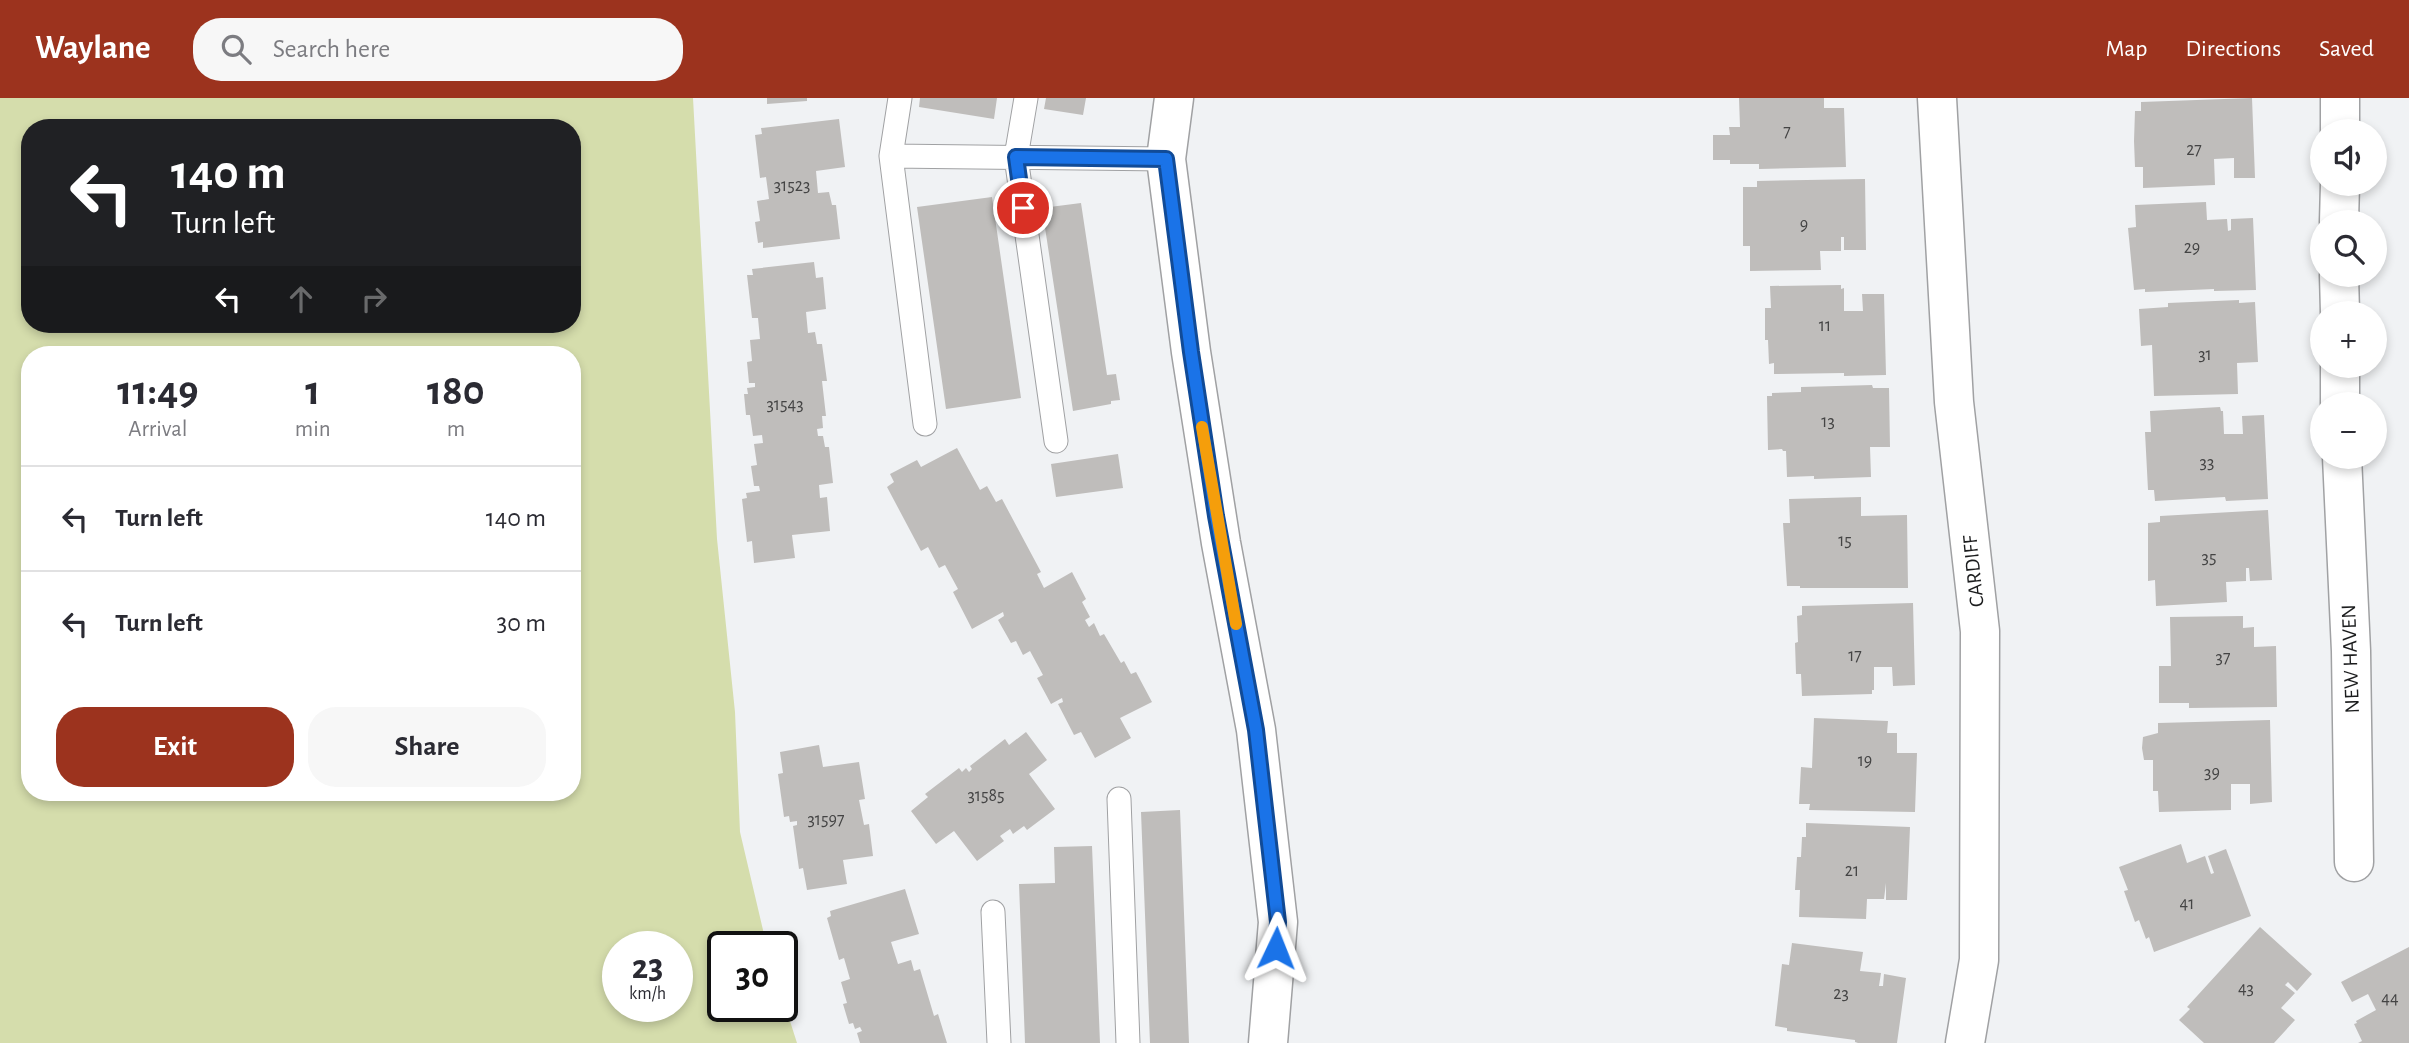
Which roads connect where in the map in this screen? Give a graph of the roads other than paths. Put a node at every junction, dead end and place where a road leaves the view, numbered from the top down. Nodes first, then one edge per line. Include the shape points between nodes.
1 (900, 98) edge
2 (1026, 98) edge
3 (1174, 98) edge
4 (1937, 98) edge
5 (2340, 98) edge
6 (2340, 119) edge
7 (891, 156) junction
8 (1016, 157) junction
9 (1166, 159) junction
10 (925, 424) dead end
11 (1056, 441) dead end
12 (2343, 469) edge
13 (1119, 799) dead end
14 (2354, 862) dead end
15 (993, 912) dead end
16 (999, 1043) edge
17 (1128, 1043) edge
18 (1268, 1043) edge
19 (1965, 1043) edge

1 - 7 lane
2 - 8 lane
3 - 9 street
4 - 19 street, CARDIFF via 1954,402 1980,631 1979,960
5 - 6 street
7 - 8 lane
7 - 10 lane
8 - 9 lane
8 - 11 lane
9 - 18 street via 1216,516 1256,730 1278,922
12 - 14 street, NEW HAVEN
13 - 17 lane
15 - 16 lane

